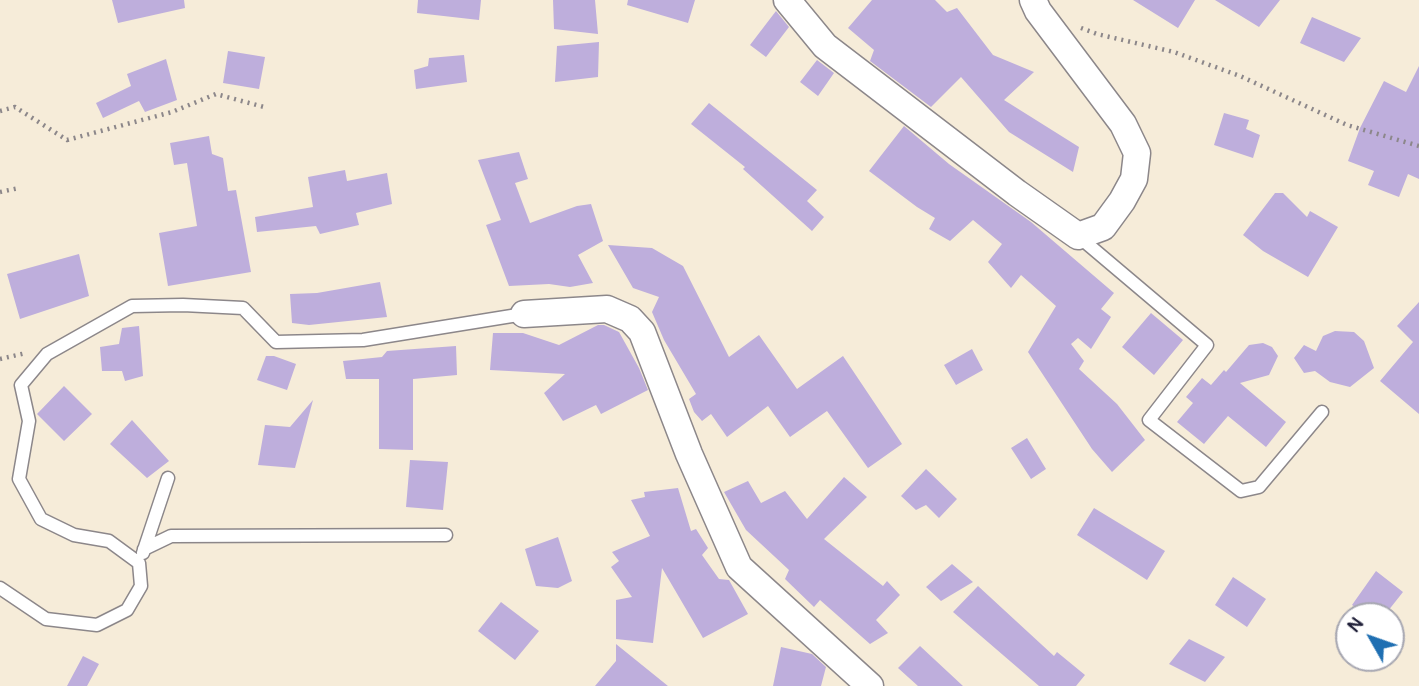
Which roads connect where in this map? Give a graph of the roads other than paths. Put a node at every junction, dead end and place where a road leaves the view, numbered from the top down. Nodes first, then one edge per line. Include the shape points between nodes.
1 (787, 0) edge
2 (1036, 5) edge
3 (1078, 236) junction
4 (524, 314) joint
5 (1322, 412) dead end
6 (168, 478) dead end
7 (446, 535) dead end
8 (144, 549) junction
9 (139, 563) junction
10 (0, 588) edge
11 (870, 686) edge

1 - 3 street via 825,46
2 - 3 street via 1122,124 1137,153 1134,178 1122,201 1103,227
3 - 5 lane via 1206,345 1149,420 1241,491 1259,487
4 - 9 lane via 363,340 276,342 243,308 132,306 47,354 21,385 29,421 19,479 41,519 74,535 109,541
4 - 11 street via 607,309 630,318 642,332 739,567
6 - 8 lane
7 - 8 lane via 171,536
8 - 9 lane
9 - 10 lane via 141,586 127,610 97,625 46,619

